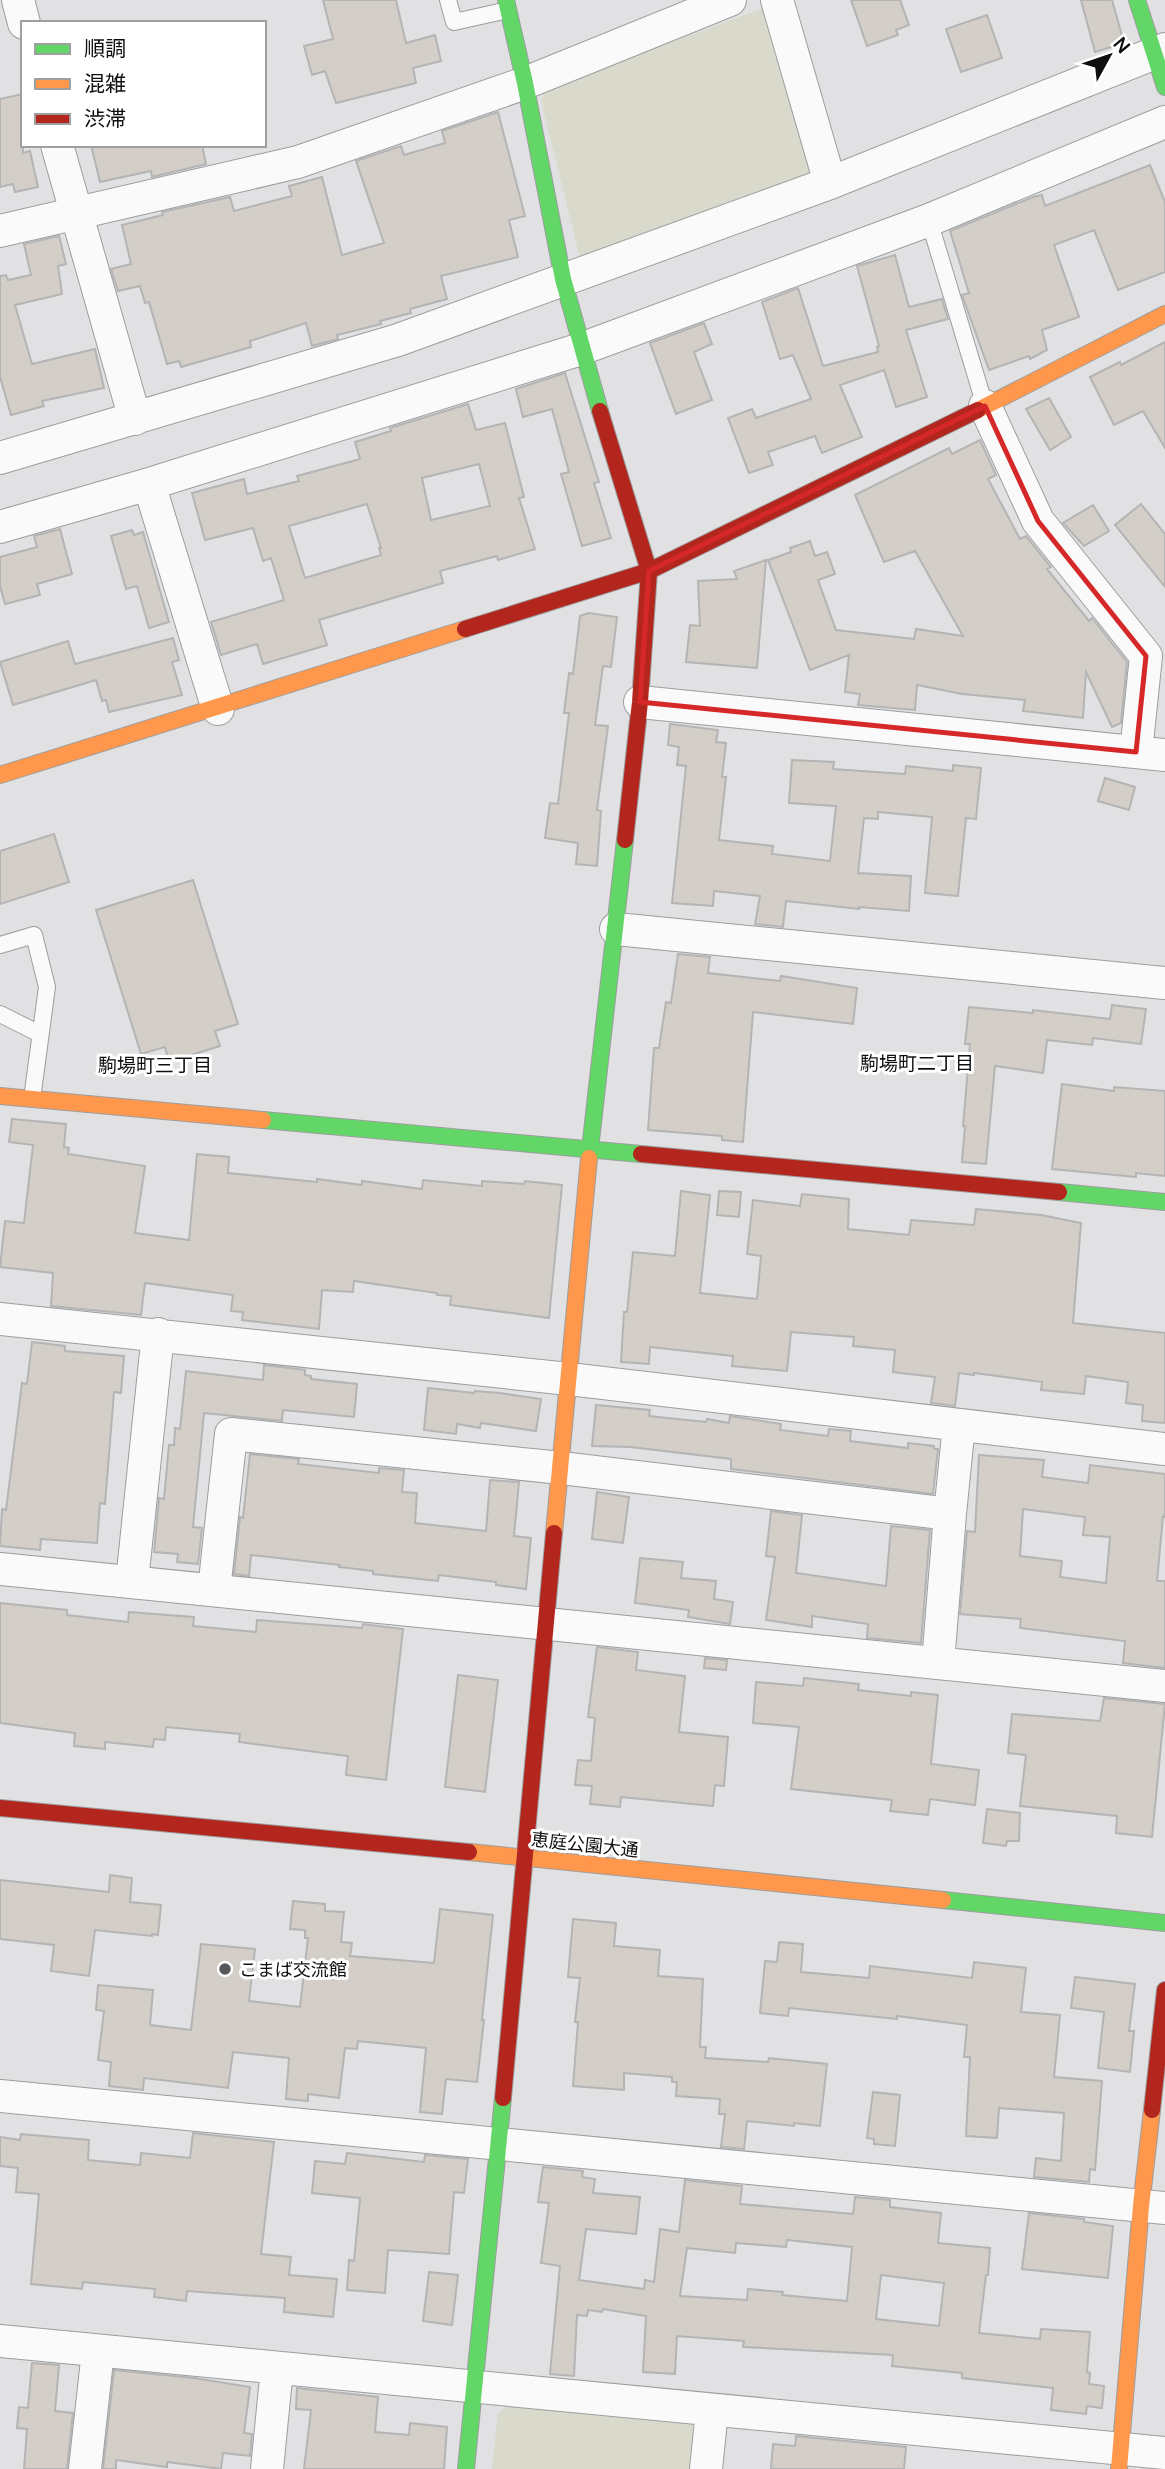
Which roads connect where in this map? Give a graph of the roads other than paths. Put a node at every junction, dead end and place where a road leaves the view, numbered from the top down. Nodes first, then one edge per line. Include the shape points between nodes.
1 (18, 0) edge
2 (447, 0) edge
3 (730, 0) edge
4 (777, 0) edge
5 (1137, 0) edge
6 (507, 5) edge
7 (23, 21) edge
8 (1159, 51) edge
9 (525, 83) junction
10 (1165, 86) edge
11 (1165, 122) edge
12 (58, 147) edge
13 (830, 183) junction
14 (74, 213) junction
15 (929, 220) junction
16 (0, 231) edge
17 (563, 279) junction
18 (1165, 314) edge
19 (581, 349) junction
20 (985, 406) junction
21 (135, 419) junction
22 (0, 458) edge
23 (149, 484) junction
24 (0, 527) edge
25 (649, 570) junction
26 (640, 702) junction
27 (218, 709) junction
28 (1151, 753) edge
29 (0, 775) edge
30 (617, 929) junction
31 (0, 945) edge
32 (1165, 983) edge
33 (0, 1014) edge
34 (40, 1034) junction
35 (0, 1096) edge
36 (32, 1099) junction
37 (590, 1149) junction
38 (1165, 1202) edge
39 (0, 1319) edge
40 (158, 1334) junction
41 (569, 1379) junction
42 (959, 1425) junction
43 (1165, 1449) edge
44 (561, 1468) junction
45 (950, 1514) junction
46 (0, 1569) edge
47 (132, 1581) junction
48 (214, 1590) junction
49 (544, 1625) junction
50 (938, 1663) junction
51 (1165, 1686) edge
52 (0, 1808) edge
53 (526, 1857) junction
54 (1165, 1923) edge
55 (1165, 1990) edge
56 (0, 2096) edge
57 (499, 2144) junction
58 (1153, 2207) edge
59 (0, 2341) edge
60 (98, 2351) junction
61 (277, 2368) junction
62 (474, 2388) junction
63 (712, 2411) junction
64 (1165, 2453) edge
65 (1120, 2459) edge
66 (85, 2469) edge
67 (267, 2469) edge
68 (466, 2469) edge
69 (706, 2469) edge

1 - 7 street
2 - 6 lane via 454,22
3 - 9 street
4 - 13 street
5 - 8 street
6 - 9 street
8 - 10 street
8 - 13 street
9 - 14 street via 298,162
9 - 17 street
11 - 15 street
12 - 14 street
13 - 17 street
14 - 16 street
14 - 21 street
15 - 19 street
15 - 20 lane
17 - 19 street
17 - 21 street via 398,340
18 - 20 street
19 - 23 street
19 - 25 street
20 - 25 street
20 - 28 street via 1038,521 1146,656
21 - 22 street
23 - 24 street
23 - 27 street
25 - 26 street
25 - 27 street
26 - 28 street
26 - 30 street
27 - 29 street
30 - 32 street
30 - 37 street
31 - 34 lane via 34,934 47,987
33 - 34 lane
34 - 36 lane
35 - 36 street
36 - 37 street
37 - 38 street
37 - 41 street
39 - 40 street
40 - 41 street
40 - 47 street
41 - 42 street
41 - 44 street
42 - 43 street
42 - 45 street
44 - 45 street
44 - 48 street via 231,1434
44 - 49 street
45 - 50 street
46 - 47 street
47 - 48 street
48 - 49 street
49 - 50 street
49 - 53 street
50 - 51 street
52 - 53 street, 恵庭公園大通
53 - 54 street, 恵庭公園大通
53 - 57 street
55 - 58 street
56 - 57 street
57 - 58 street
57 - 62 street
58 - 65 street
59 - 60 street
60 - 61 street
60 - 66 street
61 - 62 street
61 - 67 street
62 - 63 street
62 - 68 street
63 - 65 street
63 - 69 street
64 - 65 street

